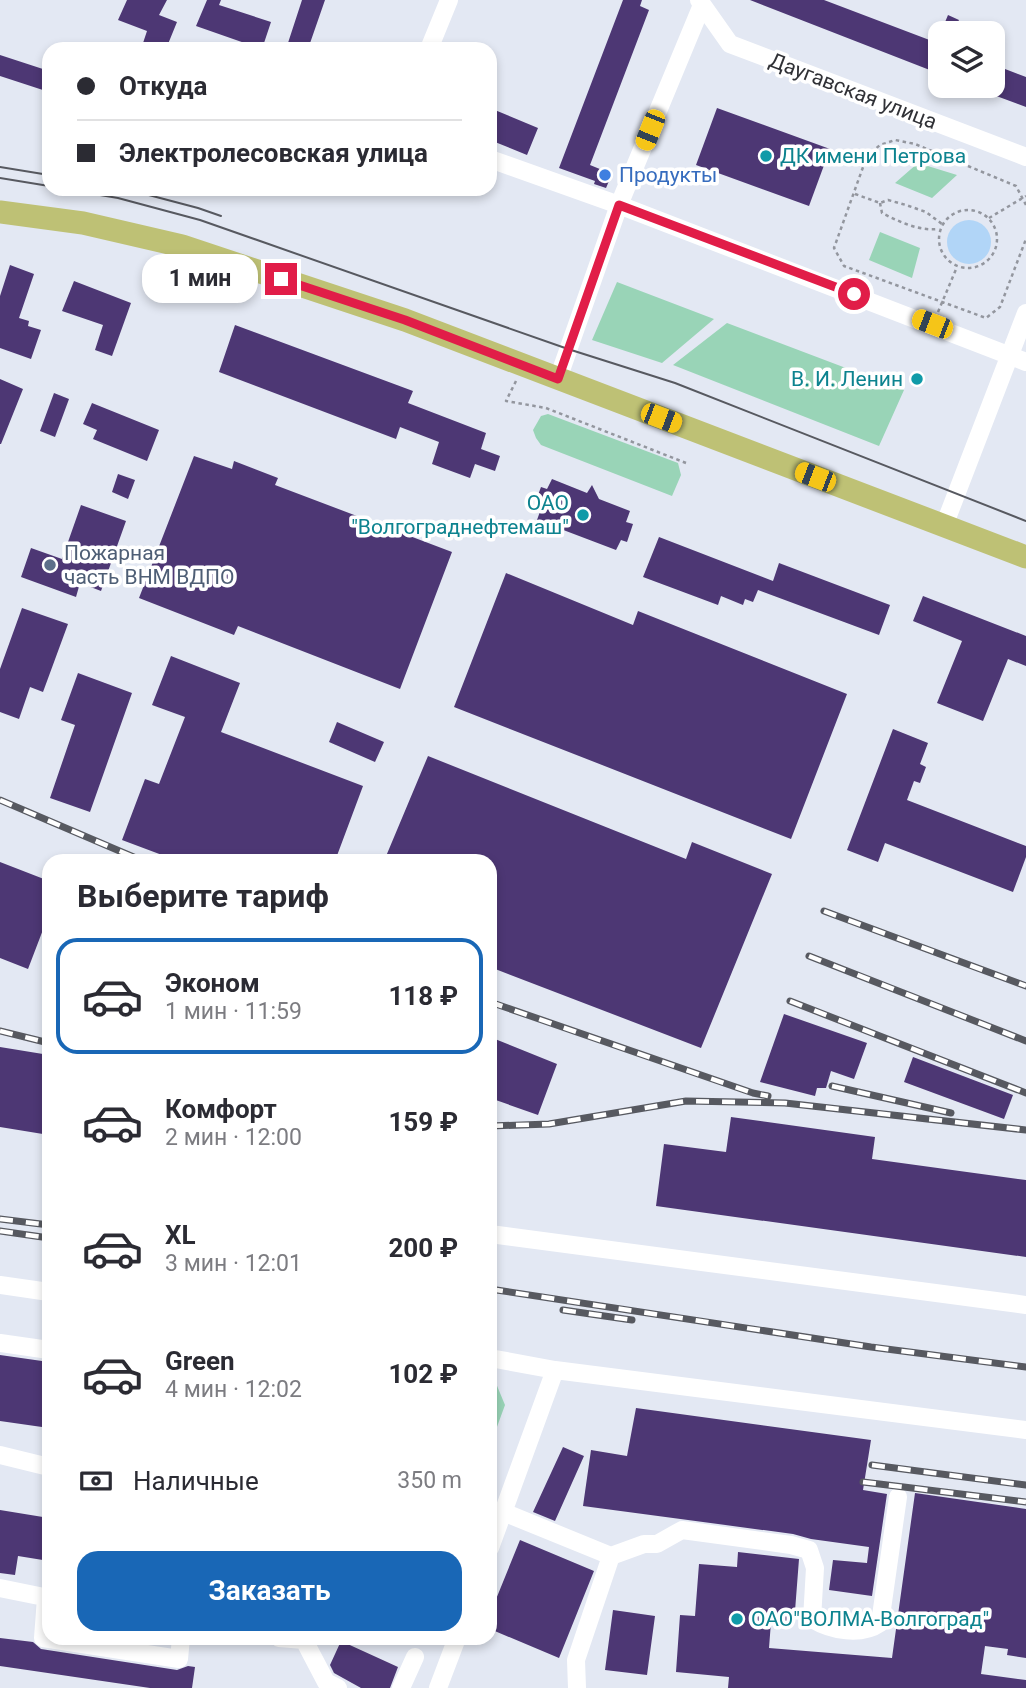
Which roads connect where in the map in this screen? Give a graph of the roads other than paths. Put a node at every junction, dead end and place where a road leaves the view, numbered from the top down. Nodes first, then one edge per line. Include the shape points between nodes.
1 (449, 0) edge
2 (701, 2) edge
3 (432, 42) edge
4 (1026, 157) edge
5 (497, 161) edge
6 (619, 205) junction
7 (0, 212) edge
8 (1026, 313) edge
9 (1018, 359) edge
10 (558, 379) junction
11 (944, 526) junction
12 (1026, 557) edge
13 (497, 1235) edge
14 (0, 1284) edge
15 (42, 1291) edge
16 (1026, 1305) edge
17 (0, 1343) edge
18 (42, 1349) edge
19 (497, 1359) edge
20 (555, 1370) junction
21 (1026, 1430) edge
22 (0, 1455) edge
23 (42, 1465) edge
24 (898, 1497) dead end
25 (503, 1512) junction
26 (497, 1529) edge
27 (611, 1556) junction
28 (0, 1588) edge
29 (42, 1597) edge
30 (91, 1645) edge
31 (180, 1645) edge
32 (308, 1645) edge
33 (454, 1645) edge
34 (415, 1657) dead end
35 (338, 1688) edge
36 (401, 1688) edge
37 (439, 1688) edge
38 (577, 1688) edge

1 - 3 street
2 - 4 street, Даугавская улица via 730,44
2 - 6 street
5 - 6 street
6 - 9 street
6 - 10 street
7 - 10 main road via 83,223 182,246 405,320
8 - 9 street
9 - 11 street
10 - 11 main road
11 - 12 main road
13 - 16 street
14 - 15 street
17 - 18 street
19 - 20 street
20 - 21 street
20 - 25 street
22 - 23 street
24 - 27 street via 880,1623 868,1632 827,1628 812,1619 815,1568 809,1550 682,1530 657,1544
25 - 26 street
25 - 27 street
27 - 38 street via 576,1660
28 - 29 street
30 - 31 street via 179,1658
32 - 35 street via 326,1682
33 - 37 street
34 - 36 street

